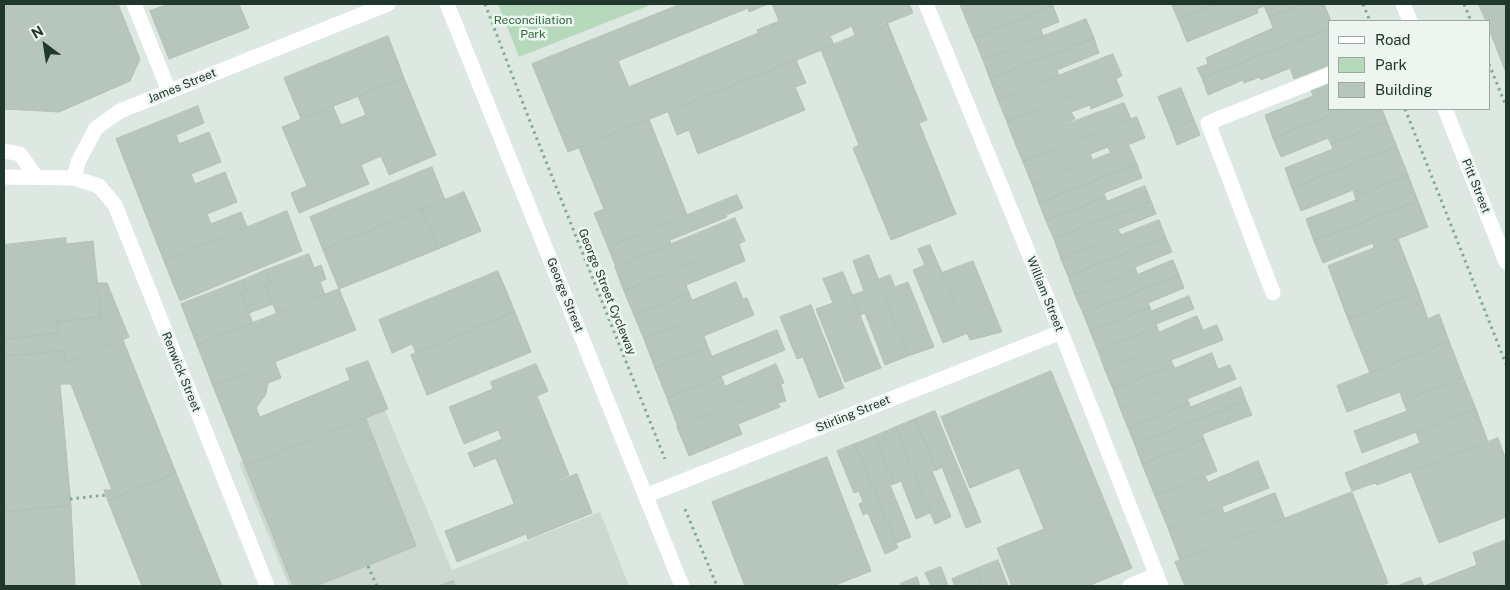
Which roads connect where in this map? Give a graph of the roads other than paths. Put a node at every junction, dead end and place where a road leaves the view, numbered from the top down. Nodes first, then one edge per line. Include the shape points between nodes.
1 (134, 4) edge
2 (388, 4) edge
3 (447, 4) edge
4 (926, 4) edge
5 (1403, 4) edge
6 (1410, 20) edge
7 (1328, 75) edge
8 (169, 92) junction
9 (1445, 110) edge
10 (4, 151) edge
11 (4, 177) edge
12 (36, 177) junction
13 (74, 178) junction
14 (1506, 262) edge
15 (1273, 293) dead end
16 (1061, 332) junction
17 (646, 496) junction
18 (1159, 580) edge
19 (267, 586) edge
20 (682, 586) edge
21 (1130, 586) edge

1 - 8 street
2 - 8 street, James Street
3 - 17 street, George Street
4 - 16 street, William Street
5 - 6 street
7 - 15 street via 1208,123
8 - 13 street, James Street via 120,111 96,128 78,162
9 - 14 street, Pitt Street
10 - 12 street via 20,154
11 - 12 street
12 - 13 street
13 - 19 street, Renwick Street via 99,186 115,205
16 - 17 street, Stirling Street
16 - 18 street, William Street
17 - 20 street, George Street
18 - 21 street

